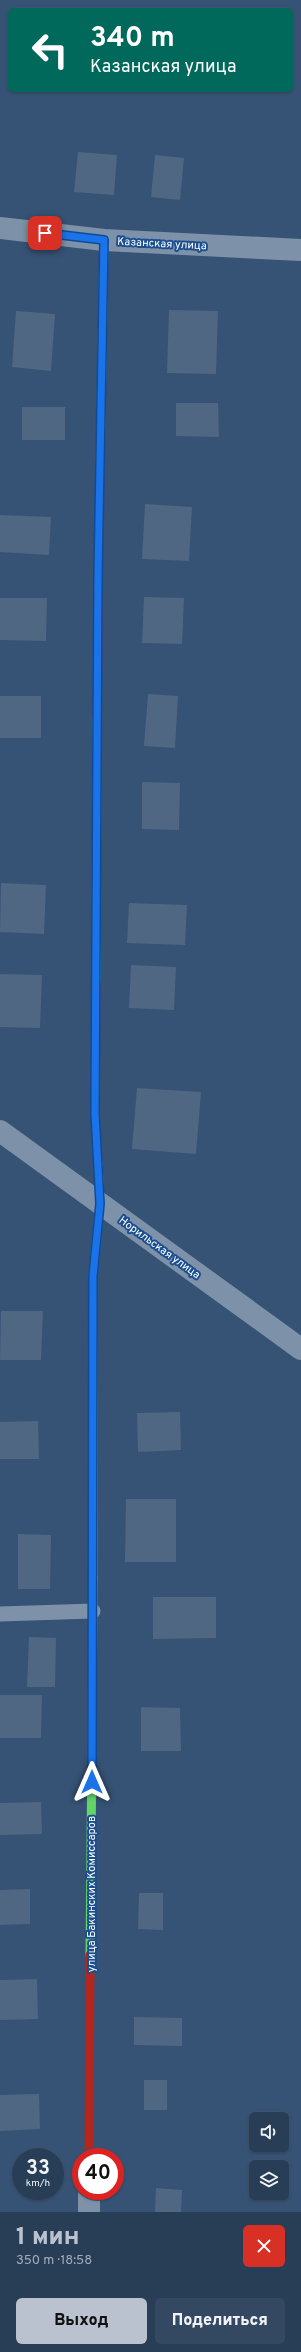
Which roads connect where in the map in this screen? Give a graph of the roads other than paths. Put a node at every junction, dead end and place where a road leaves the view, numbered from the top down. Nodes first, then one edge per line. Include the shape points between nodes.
1 (0, 228) edge
2 (104, 240) junction
3 (301, 250) edge
4 (0, 1131) edge
5 (100, 1204) junction
6 (301, 1349) edge
7 (93, 1611) junction
8 (0, 1614) edge
9 (90, 2148) edge
10 (89, 2200) edge
11 (89, 2212) edge

1 - 2 street, Казанская улица
2 - 3 street, Казанская улица
2 - 5 street, улица Бакинских Комиссаров via 98,584 95,1105
4 - 5 street, Норильская улица
5 - 6 street, Норильская улица
5 - 7 street, улица Бакинских Комиссаров via 93,1276
7 - 8 lane
7 - 9 street, улица Бакинских Комиссаров
10 - 11 street

